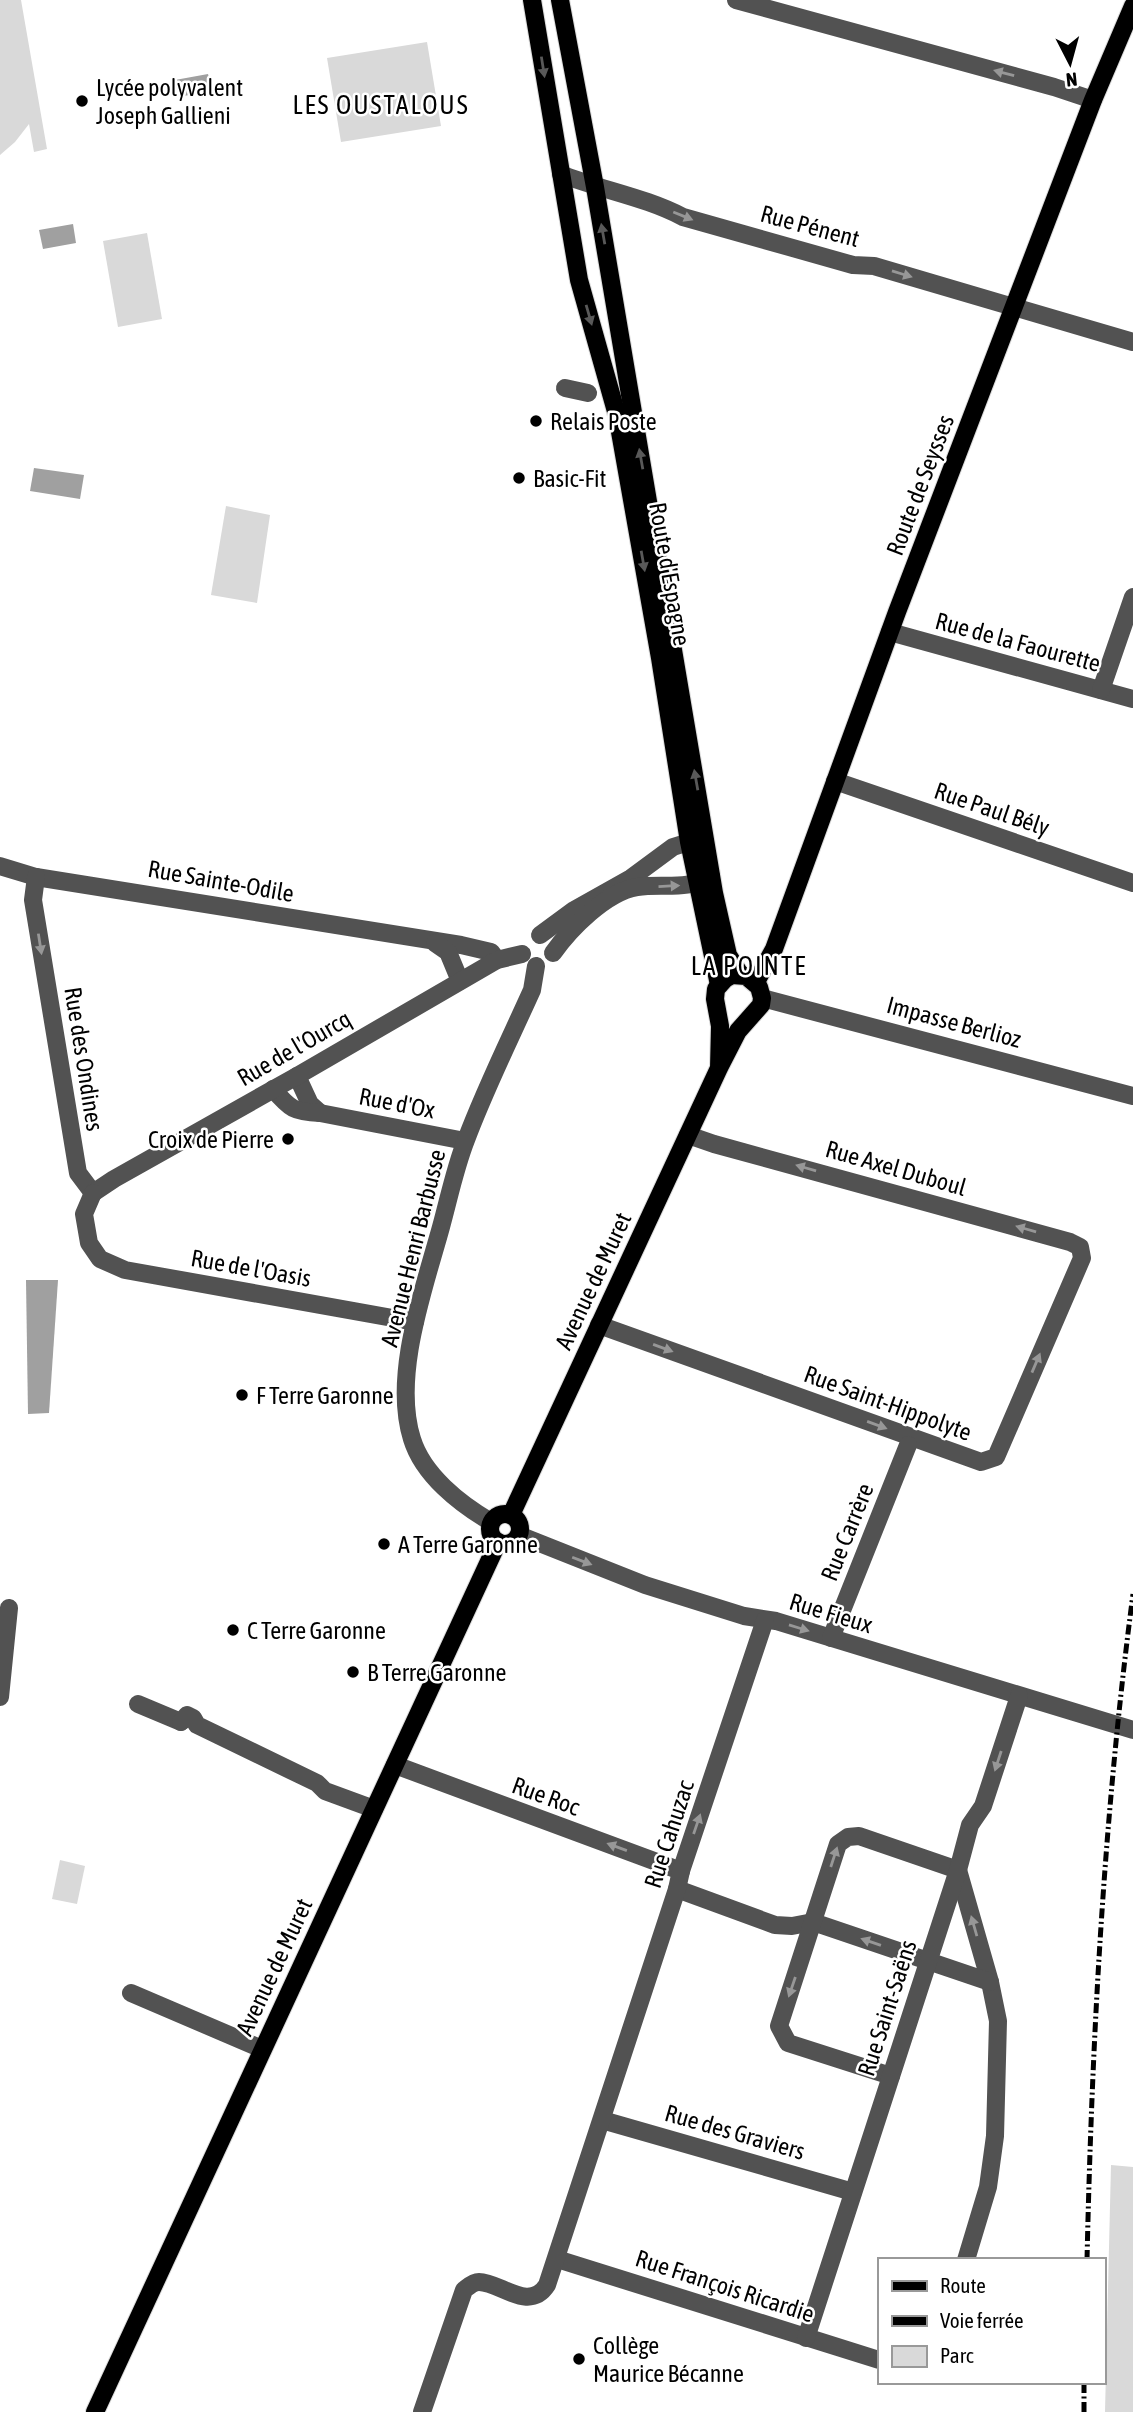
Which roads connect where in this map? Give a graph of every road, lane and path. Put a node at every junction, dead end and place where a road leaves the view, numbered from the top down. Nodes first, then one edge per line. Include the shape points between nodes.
1 (532, 0) edge
2 (561, 0) edge
3 (736, 0) edge
4 (1133, 6) edge
5 (1093, 100) junction
6 (561, 174) junction
7 (595, 187) junction
8 (1014, 308) junction
9 (1133, 342) edge
10 (565, 388) dead end
11 (588, 393) dead end
12 (1133, 597) edge
13 (890, 632) junction
14 (1101, 690) junction
15 (1133, 699) edge
16 (835, 781) junction
17 (689, 842) junction
18 (707, 847) junction
19 (0, 866) edge
20 (36, 877) junction
21 (705, 880) junction
22 (1133, 883) edge
23 (540, 935) junction
24 (435, 943) junction
25 (553, 953) junction
26 (522, 954) junction
27 (497, 960) junction
28 (536, 966) junction
29 (460, 981) junction
30 (719, 985) junction
31 (753, 985) junction
32 (718, 1009) junction
33 (747, 1019) junction
34 (719, 1068) junction
35 (297, 1076) junction
36 (273, 1089) junction
37 (1133, 1096) edge
38 (320, 1113) junction
39 (688, 1135) junction
40 (465, 1141) junction
41 (93, 1193) junction
42 (1082, 1258) joint
43 (415, 1322) junction
44 (599, 1325) junction
45 (908, 1445) dead end
46 (511, 1515) junction
47 (491, 1522) junction
48 (519, 1535) junction
49 (498, 1542) junction
50 (9, 1608) dead end
51 (765, 1620) junction
52 (831, 1638) junction
53 (1020, 1696) junction
54 (0, 1697) edge
55 (138, 1704) dead end
56 (1133, 1730) edge
57 (395, 1765) junction
58 (374, 1809) junction
59 (958, 1870) junction
60 (681, 1871) junction
61 (677, 1889) junction
62 (813, 1922) junction
63 (928, 1961) junction
64 (990, 1982) junction
65 (131, 1993) dead end
66 (262, 2049) junction
67 (891, 2076) junction
68 (603, 2120) junction
69 (853, 2192) junction
70 (967, 2258) edge
71 (557, 2259) junction
72 (806, 2338) junction
73 (878, 2360) edge
74 (95, 2412) edge
75 (422, 2412) edge

1 -> 6 main road, Route d'Espagne
2 - 7 main road, Route d'Espagne
5 -> 3 street
4 - 5 main road, Route de Seysses
5 - 8 main road, Route de Seysses
6 - 7 street
6 -> 17 main road, Route d'Espagne via 579,280 617,415
7 -> 8 street, Rue Pénent via 663,206 683,217
18 -> 7 main road, Route d'Espagne
8 - 9 street, Rue Pénent
8 - 13 main road, Route de Seysses
10 - 11 street
12 - 14 street
13 - 14 street, Rue de la Faourette
13 - 16 main road, Route de Seysses
14 - 15 street, Rue de la Faourette
16 - 22 street, Rue Paul Bély
16 - 31 main road, Route de Seysses via 771,956
17 - 18 street
17 - 21 main road, Route d'Espagne
17 - 23 street via 673,847
18 - 21 main road, Route d'Espagne
19 - 20 street, Rue Sainte-Odile
20 - 24 street, Rue Sainte-Odile
20 -> 41 street, Rue des Ondines via 33,900 78,1173
25 -> 21 street via 576,925 614,897 635,887
21 - 30 main road, Route d'Espagne
21 - 31 main road, Route d'Espagne via 728,955
23 - 25 street via 549,940
23 - 26 street via 526,940
24 - 27 street, Rue Sainte-Odile via 491,953
24 - 29 street via 447,952
25 - 28 street
26 - 27 street, Rue de l'Ourcq
26 - 28 street
27 - 29 street, Rue de l'Ourcq
28 - 40 street, Avenue Henri Barbusse via 532,989
29 - 35 street, Rue de l'Ourcq
30 - 31 main road via 724,979
30 - 32 main road via 715,994
31 - 33 main road via 758,1011
31 - 37 street, Impasse Berlioz
32 - 33 main road via 730,1020
32 - 34 main road, Avenue de Muret
33 - 34 main road, Avenue de Muret
34 - 39 main road, Avenue de Muret
35 - 36 street, Rue de l'Ourcq
35 - 38 street via 310,1104
36 - 38 street, Rue d'Ox via 297,1112
36 - 41 street, Rue de l'Ourcq
38 - 40 street, Rue d'Ox
42 -> 39 street, Rue Axel Duboul via 1080,1247 1070,1242
39 - 44 main road, Avenue de Muret
40 - 43 street, Avenue Henri Barbusse
41 - 43 street, Rue de l'Oasis via 84,1214 89,1243 100,1259 125,1270
44 -> 42 street, Rue Saint-Hippolyte via 981,1462 996,1457
43 - 47 street, Avenue Henri Barbusse via 404,1393 413,1443 425,1466 457,1499
44 - 46 main road, Avenue de Muret
45 - 52 street, Rue Carrère
46 - 47 main road via 499,1514
46 - 48 main road via 519,1523
47 - 49 main road via 491,1534
48 - 49 main road via 510,1543
48 -> 51 street, Rue Fieux via 645,1585
49 - 57 main road, Avenue de Muret
50 - 54 street
51 -> 52 street, Rue Fieux
60 -> 51 street, Rue Cahuzac
52 - 53 street, Rue Fieux
53 - 56 street, Rue Fieux
53 -> 59 street, Rue Saint-Saëns via 983,1806 970,1825
55 - 58 street via 181,1722 187,1716 193,1718 197,1725
57 - 58 main road, Avenue de Muret
60 -> 57 street, Rue Roc
58 - 66 main road, Avenue de Muret
62 -> 59 street via 838,1844 848,1838 859,1836
59 - 63 street, Rue Saint-Saëns
64 -> 59 street
60 - 61 street, Rue Cahuzac
61 - 62 street via 775,1925
61 - 68 street, Rue Cahuzac
63 -> 62 street
62 -> 67 street via 779,2026 788,2043
63 - 64 street
63 - 67 street, Rue Saint-Saëns
64 - 70 street via 998,2021 995,2136 988,2187
65 - 66 street
66 - 74 main road, Avenue de Muret
67 - 69 street, Rue Saint-Saëns
68 - 69 street, Rue des Graviers
68 - 71 street, Rue Cahuzac
69 - 72 street, Rue Saint-Saëns
71 - 72 street, Rue François Ricardie
71 - 75 street, Rue Cahuzac via 544,2290 533,2296 479,2282 464,2290
72 - 73 street, Rue François Ricardie

